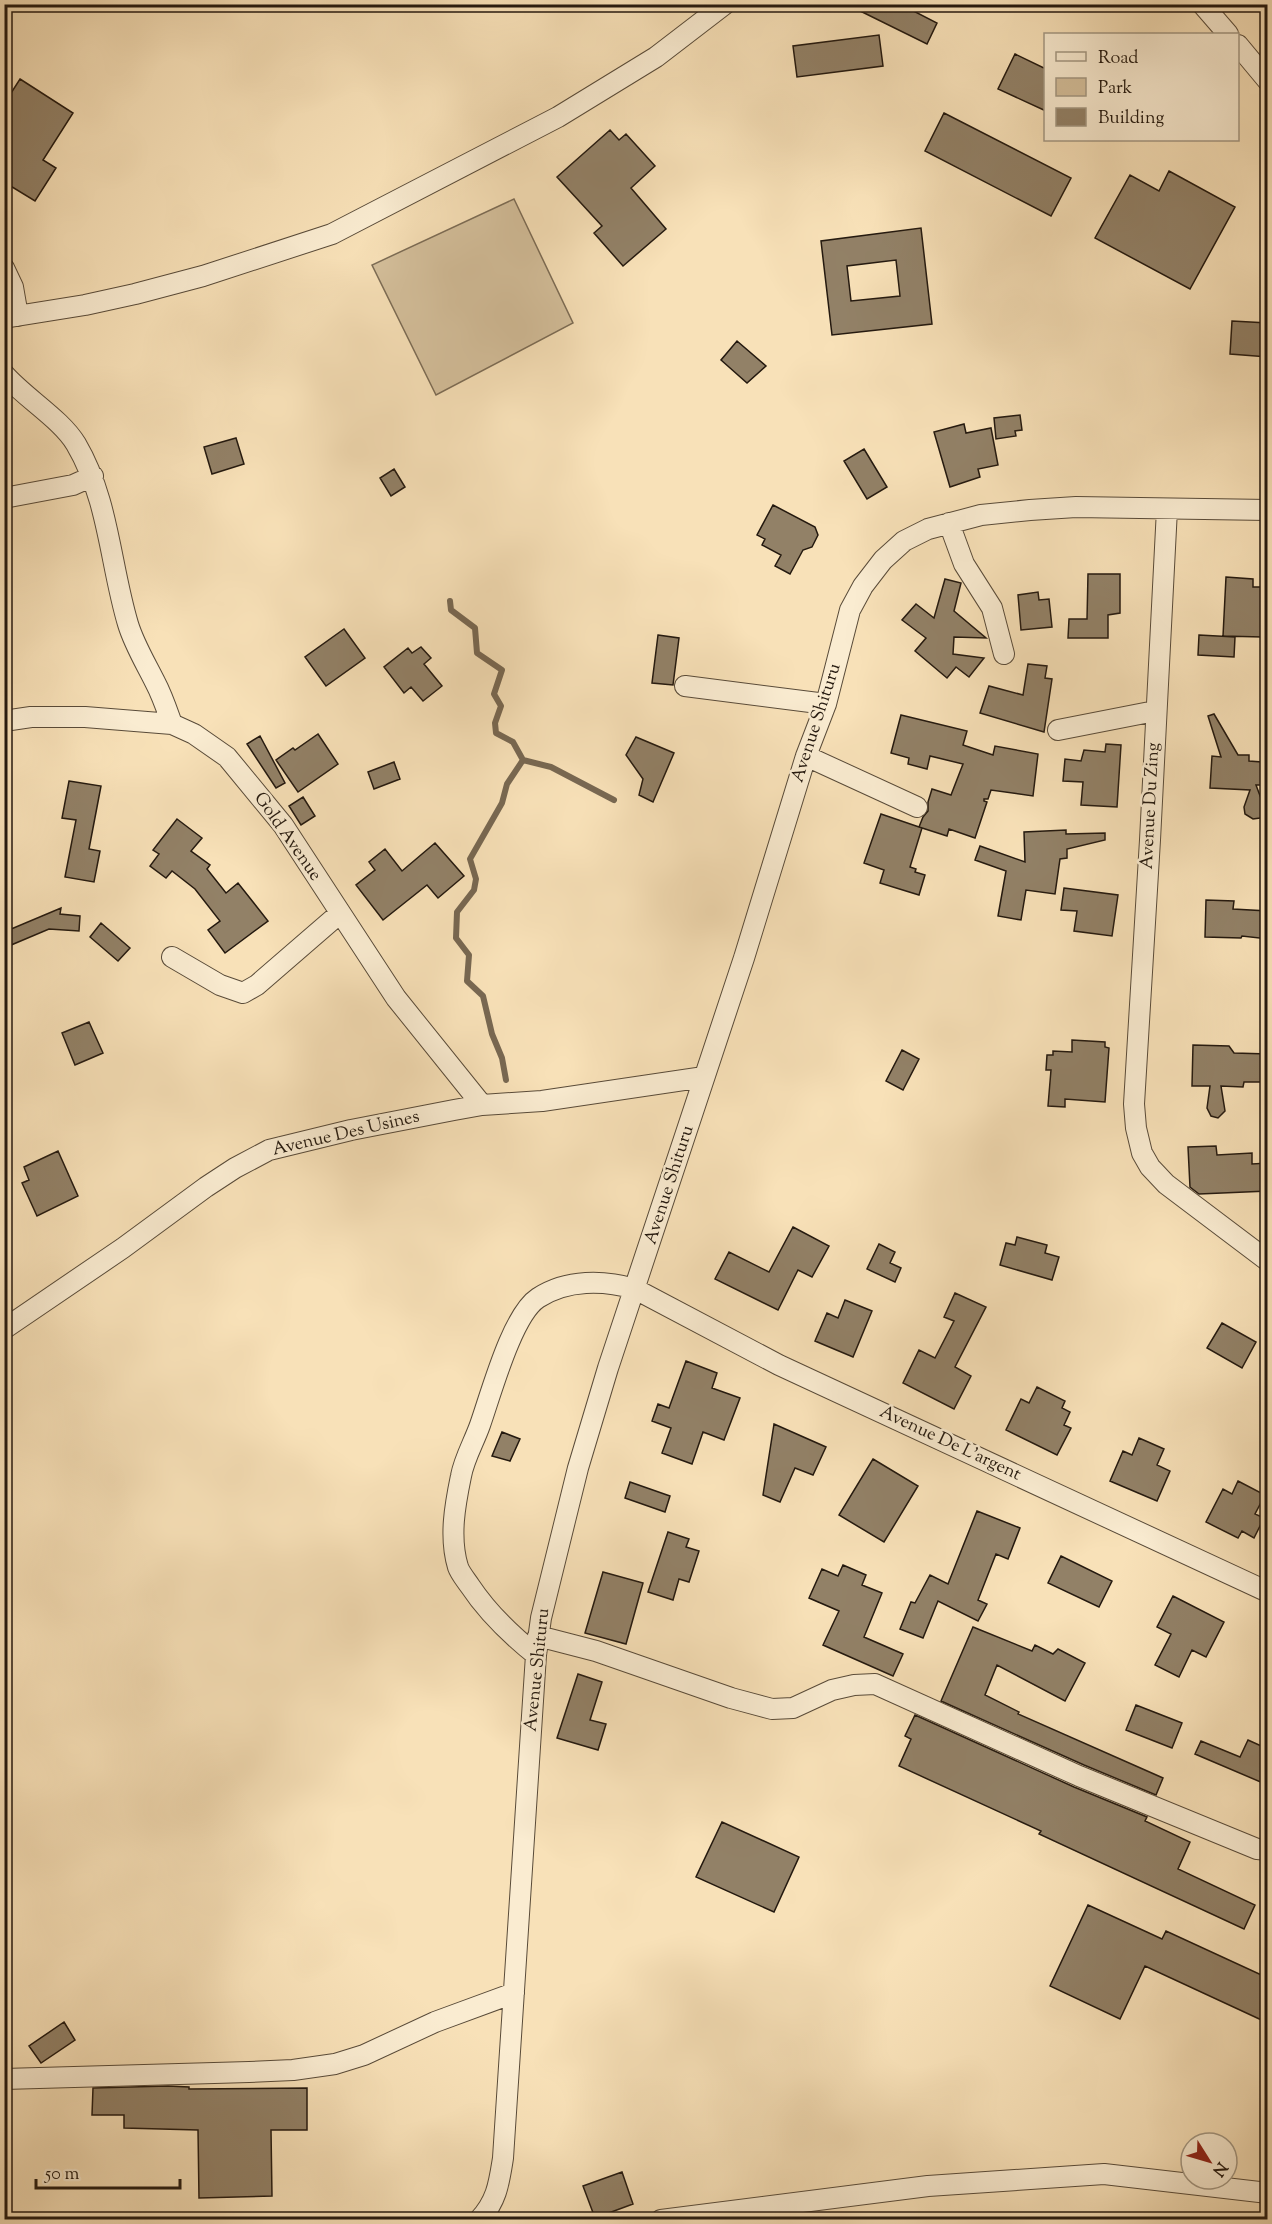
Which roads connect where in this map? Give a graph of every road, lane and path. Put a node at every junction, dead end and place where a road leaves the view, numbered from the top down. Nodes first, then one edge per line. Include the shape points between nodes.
1 (725, 4) edge
2 (1202, 4) edge
3 (1227, 33) edge
4 (1239, 46) edge
5 (1268, 81) edge
6 (4, 268) edge
7 (11, 317) edge
8 (4, 374) edge
9 (93, 476) junction
10 (4, 498) edge
11 (1167, 508) junction
12 (1268, 510) edge
13 (949, 523) junction
14 (1004, 654) dead end
15 (686, 686) dead end
16 (826, 704) junction
17 (1155, 711) junction
18 (4, 721) edge
19 (172, 724) junction
20 (1058, 730) dead end
21 (806, 756) junction
22 (917, 807) dead end
23 (339, 914) junction
24 (172, 957) dead end
25 (704, 1077) junction
26 (482, 1105) junction
27 (1268, 1261) edge
28 (635, 1288) junction
29 (4, 1329) edge
30 (1268, 1592) edge
31 (537, 1646) junction
32 (1268, 1850) edge
33 (514, 1993) junction
34 (4, 2079) edge
35 (1268, 2193) edge
36 (480, 2220) edge
37 (661, 2220) edge

1 - 7 street via 656,57 558,117 332,234 135,294
2 - 3 street
4 - 5 street
6 - 7 street via 13,287
8 - 9 street via 75,442
9 - 10 street via 73,485
9 - 19 street via 128,624
11 - 12 street, Avenue Shituru
11 - 13 street, Avenue Shituru via 1030,510
11 - 17 street, Avenue Du Zing
13 - 14 street via 964,564 992,608
13 - 16 street, Avenue Shituru via 904,541 863,586 850,610
15 - 16 street
16 - 21 street, Avenue Shituru
17 - 20 street
17 - 27 street, Avenue Du Zing via 1134,1104 1136,1128 1142,1153 1166,1184
18 - 19 street, Gold Avenue via 85,717
19 - 23 street, Gold Avenue via 227,757 283,825
21 - 22 street
21 - 25 street, Avenue Shituru
23 - 24 street via 243,993 220,985
23 - 26 street, Gold Avenue via 396,998
25 - 26 street, Avenue Des Usines via 542,1101
25 - 28 street, Avenue Shituru
26 - 29 street, Avenue Des Usines via 269,1150 206,1187
28 - 30 street, Avenue De L'argent via 779,1365
28 - 31 street, Avenue Shituru via 578,1468 540,1618
28 - 31 street, Avenue De L'argent via 582,1283 537,1298 524,1312 498,1371 461,1473 453,1521 458,1569 493,1616
31 - 32 street via 596,1651 772,1709 793,1708 832,1690 875,1684 1079,1776 1257,1849
31 - 33 street, Avenue Shituru
33 - 34 street via 335,2064 249,2072
33 - 36 street, Avenue Shituru via 499,2186
35 - 37 street via 1104,2174 928,2186

